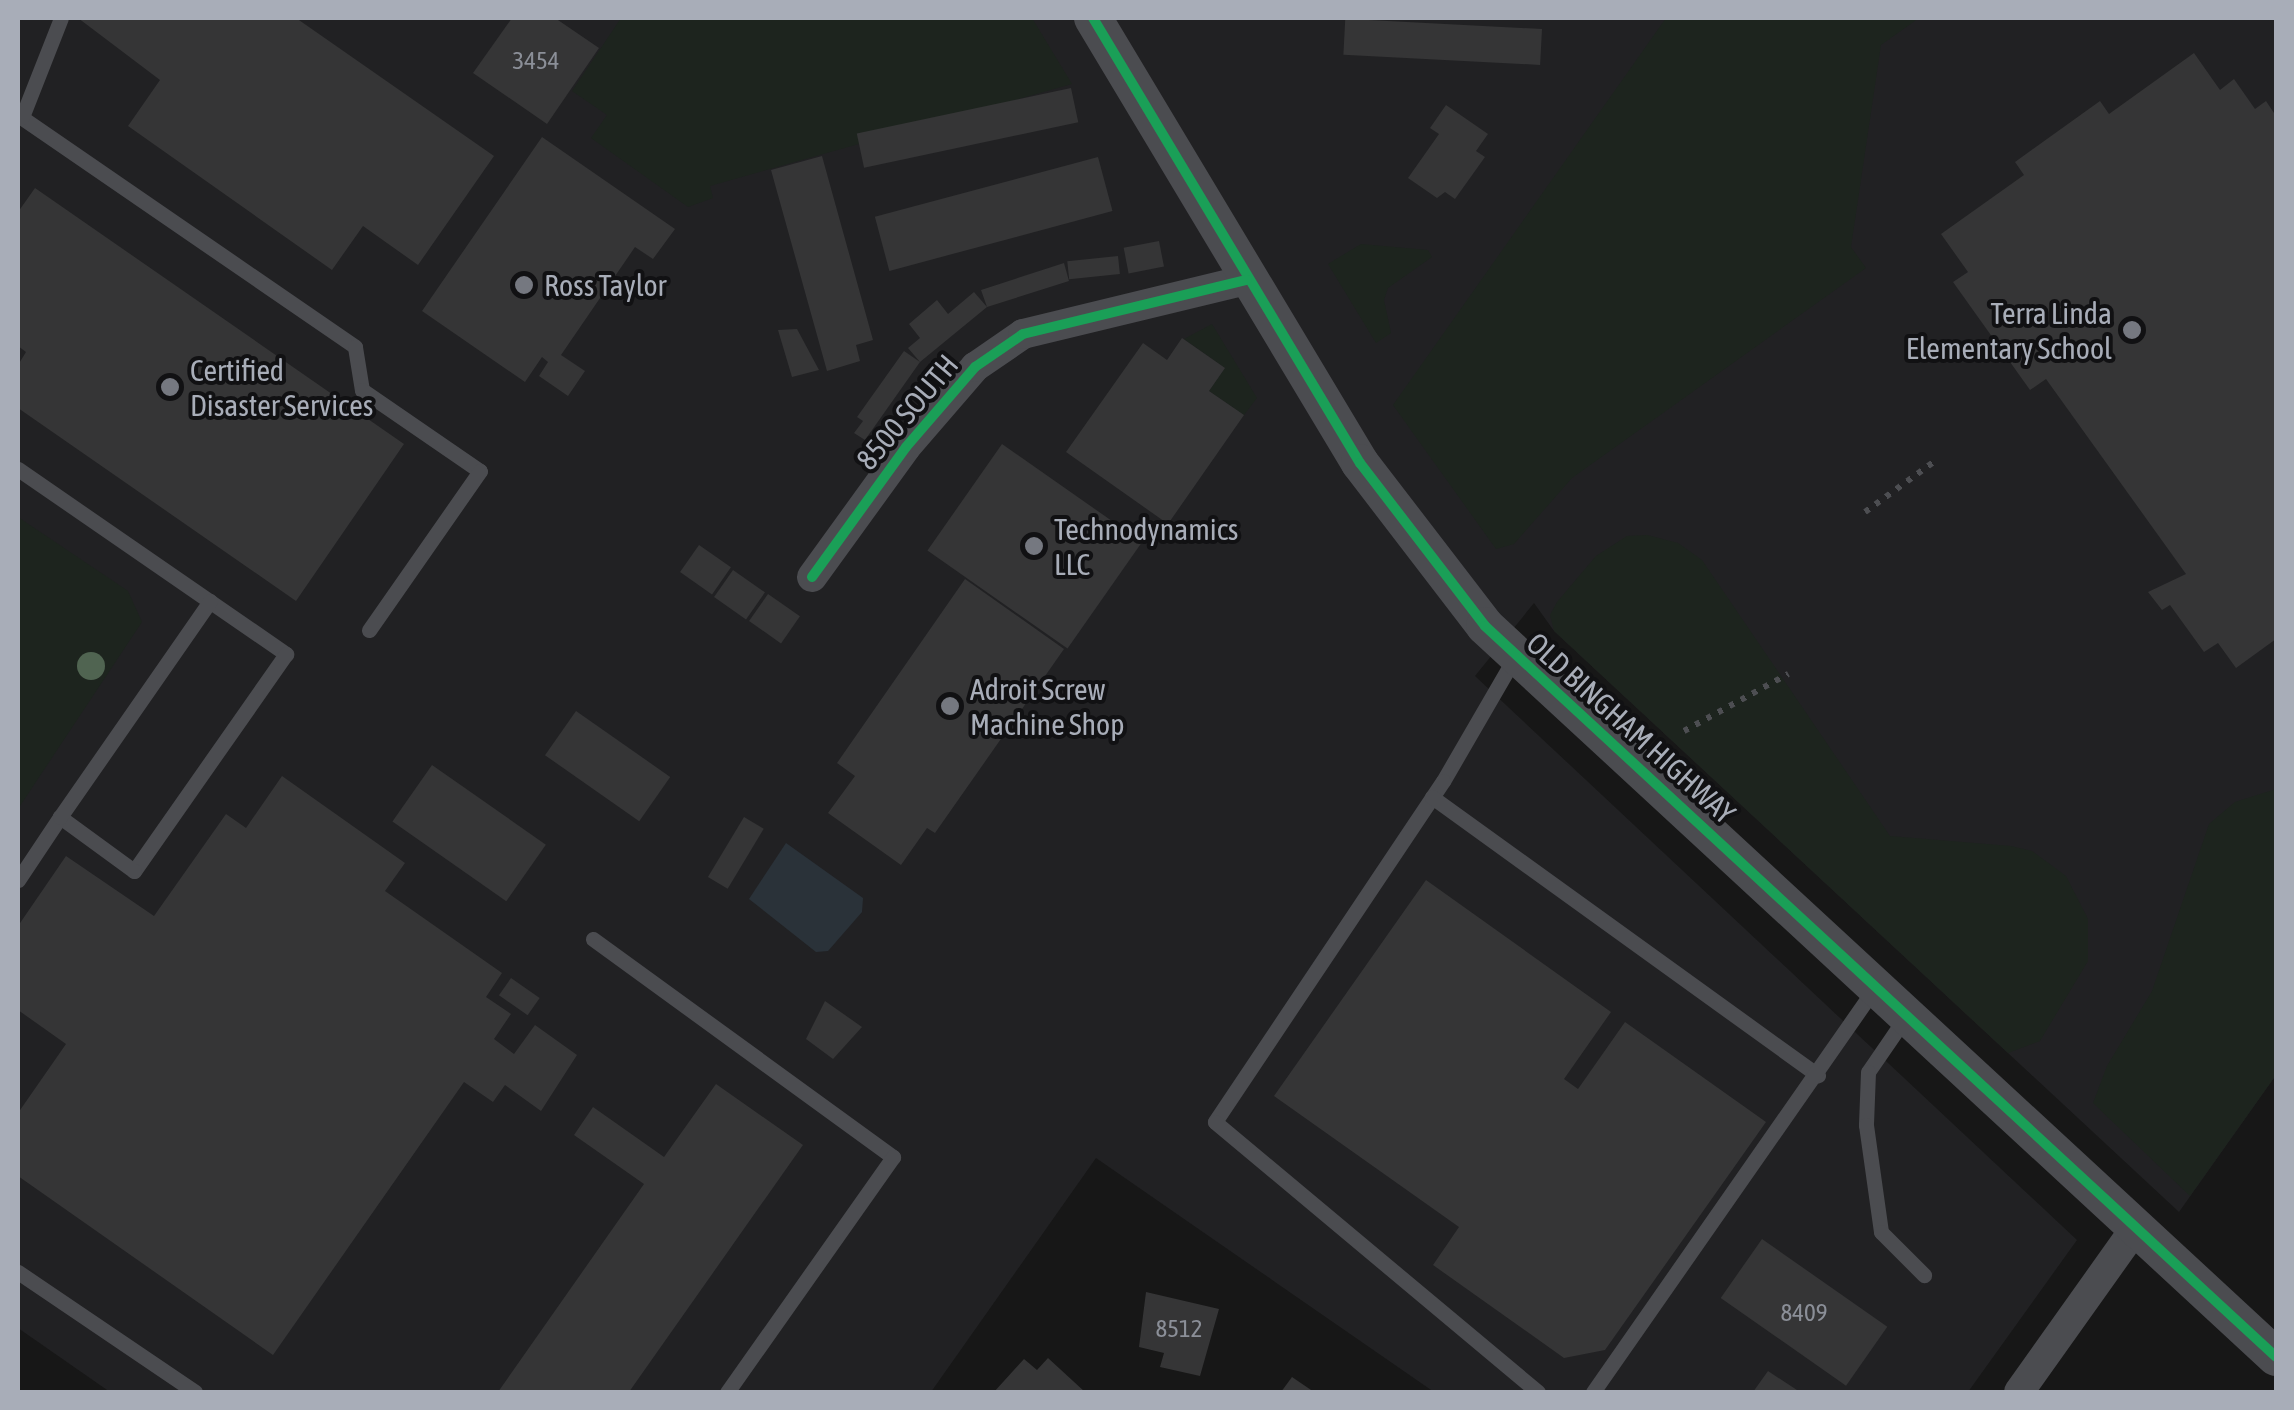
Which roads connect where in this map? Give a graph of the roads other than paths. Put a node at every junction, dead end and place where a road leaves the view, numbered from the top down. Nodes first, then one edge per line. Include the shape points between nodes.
1 (1093, 18) edge
2 (54, 19) edge
3 (20, 116) edge
4 (1248, 280) junction
5 (18, 468) edge
6 (812, 577) dead end
7 (210, 601) junction
8 (369, 630) dead end
9 (1515, 657) junction
10 (1432, 796) junction
11 (60, 817) junction
12 (18, 880) edge
13 (593, 939) dead end
14 (1877, 986) junction
15 (1908, 1015) junction
16 (1818, 1075) junction
17 (2137, 1226) junction
18 (18, 1272) edge
19 (1924, 1274) dead end
20 (2276, 1357) edge
21 (196, 1392) edge
22 (727, 1392) edge
23 (1538, 1392) edge
24 (1593, 1392) edge
25 (2019, 1392) edge

1 - 4 street, OLD BINGHAM HIGHWAY
2 - 3 lane
3 - 8 lane via 355,347 362,390 480,471
4 - 6 street, 8500 SOUTH via 1023,334 991,356 906,447
4 - 9 street, OLD BINGHAM HIGHWAY via 1419,547
5 - 7 lane
7 - 11 lane
7 - 11 lane via 286,654 134,871
9 - 10 lane
9 - 14 street, OLD BINGHAM HIGHWAY
10 - 16 lane
10 - 23 lane via 1215,1122
11 - 12 lane
13 - 22 lane via 893,1157
14 - 15 street, OLD BINGHAM HIGHWAY
14 - 16 lane
15 - 17 street, OLD BINGHAM HIGHWAY
15 - 19 lane via 1868,1072 1866,1125 1881,1232
16 - 24 lane
17 - 20 street, OLD BINGHAM HIGHWAY
17 - 25 street
18 - 21 lane

